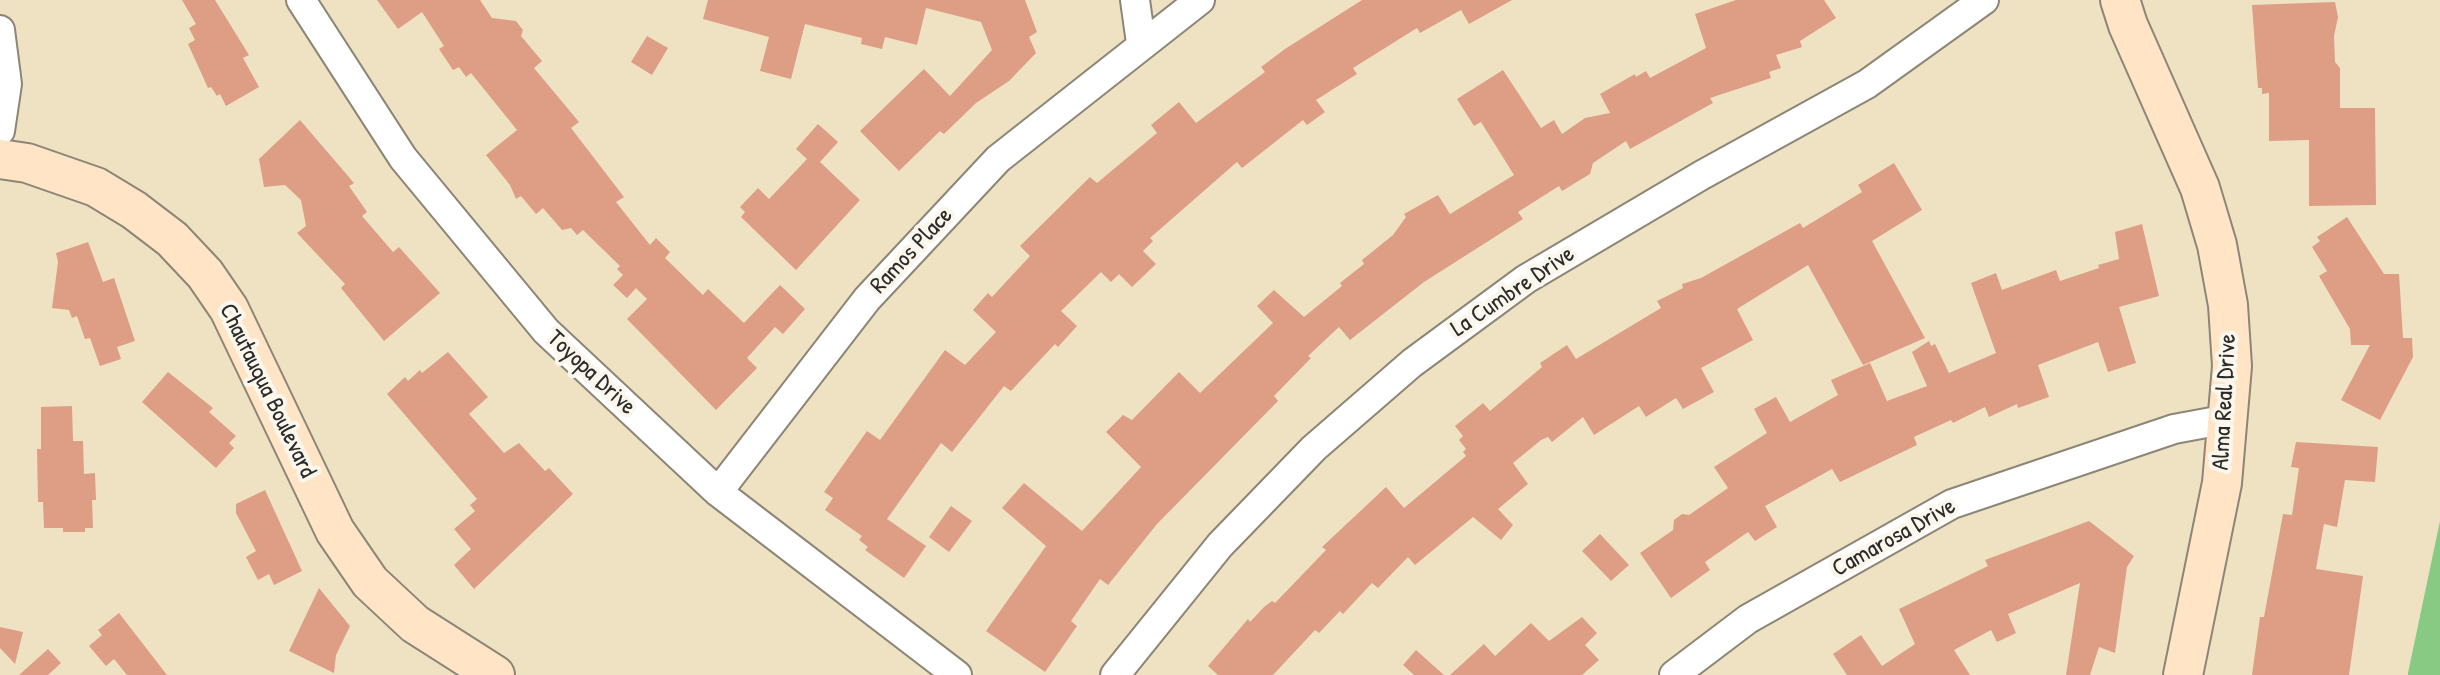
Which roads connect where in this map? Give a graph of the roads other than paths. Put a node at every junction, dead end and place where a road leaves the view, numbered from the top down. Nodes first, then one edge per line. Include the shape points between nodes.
1 (301, 0) edge
2 (1135, 0) edge
3 (1200, 0) edge
4 (1984, 0) edge
5 (2120, 0) edge
6 (0, 30) edge
7 (1141, 43) junction
8 (0, 131) edge
9 (0, 159) edge
10 (2228, 419) junction
11 (718, 492) junction
12 (495, 675) edge
13 (957, 675) edge
14 (1115, 675) edge
15 (1674, 675) edge
16 (2183, 675) edge

1 - 11 street, Toyopa Drive via 403,158 546,331
2 - 7 street
3 - 7 street, Ramos Place
4 - 14 street, La Cumbre Drive via 1867,84 1526,279 1412,363 1314,448 1220,545
5 - 10 street, Alma Real Drive via 2200,188 2217,245 2232,366
6 - 8 street via 7,84
7 - 11 street, Ramos Place via 988,170 867,299
9 - 12 street, Chautauqua Boulevard via 96,187 183,251 229,309 335,531 370,582 415,624
10 - 15 street, Camarosa Drive via 2174,429 1952,504 1748,619
10 - 16 street, Alma Real Drive via 2222,483
11 - 13 street, Toyopa Drive

